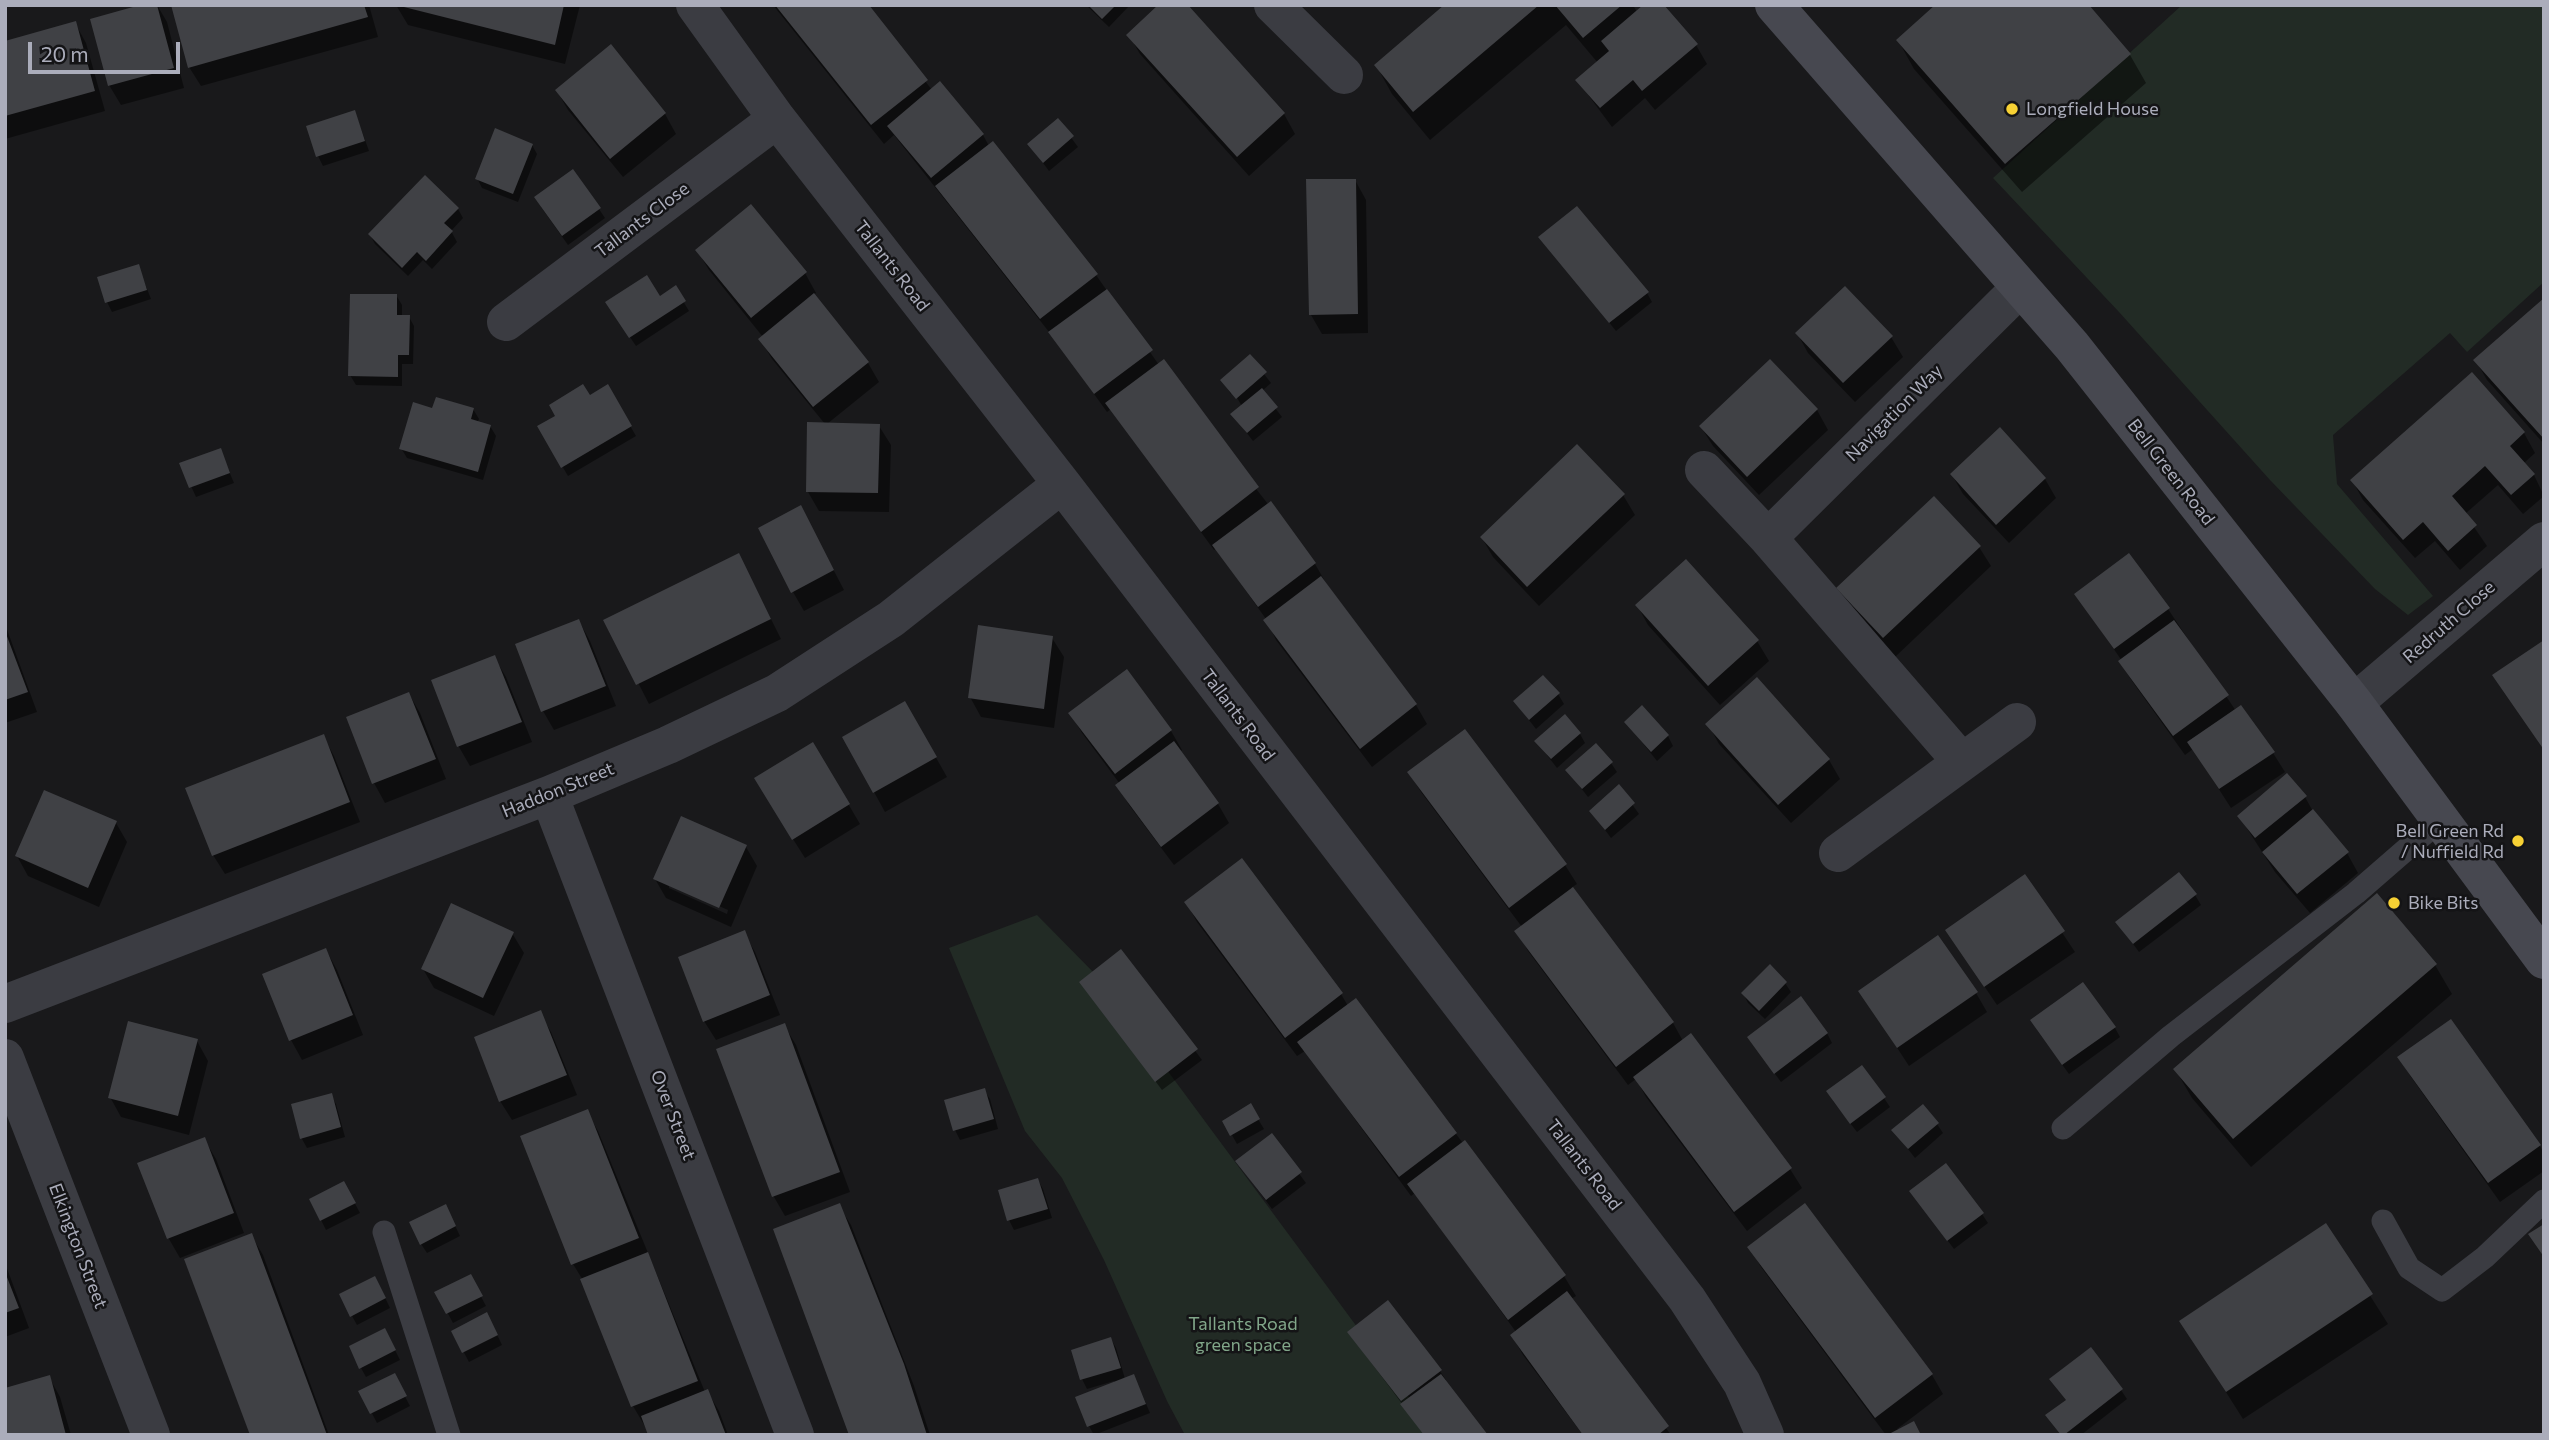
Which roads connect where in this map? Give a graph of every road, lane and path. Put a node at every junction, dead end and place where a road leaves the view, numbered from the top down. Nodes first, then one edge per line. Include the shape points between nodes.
1 (695, 5) edge
2 (1774, 5) edge
3 (1291, 11) edge
4 (1345, 75) dead end
5 (777, 119) junction
6 (2020, 288) junction
7 (506, 322) dead end
8 (1704, 470) dead end
9 (1062, 484) junction
10 (1768, 538) junction
11 (2544, 541) edge
12 (2354, 703) junction
13 (2017, 722) dead end
14 (1961, 761) junction
15 (549, 795) junction
16 (2440, 820) junction
17 (1838, 853) dead end
18 (2544, 960) edge
19 (5, 1004) edge
20 (5, 1058) edge
21 (2063, 1128) dead end
22 (2544, 1201) edge
23 (2383, 1221) dead end
24 (384, 1232) dead end
25 (151, 1435) edge
26 (449, 1435) edge
27 (795, 1435) edge
28 (1765, 1435) edge

1 - 5 street, Tallants Road
2 - 6 main road, Bell Green Road
3 - 4 street
5 - 7 street, Tallants Close
5 - 9 street, Tallants Road
6 - 10 street, Navigation Way
6 - 12 main road, Bell Green Road via 2072,346
8 - 10 street
9 - 15 street, Haddon Street via 891,619 777,692
9 - 28 street, Tallants Road via 1687,1299 1742,1383
10 - 14 street
11 - 12 street, Redruth Close
12 - 16 main road, Bell Green Road
13 - 14 street
14 - 17 street
15 - 19 street, Haddon Street
15 - 27 street, Over Street
16 - 18 main road, Bell Green Road
16 - 21 lane
20 - 25 street, Elkington Street
22 - 23 lane via 2442,1290 2409,1268
24 - 26 lane

